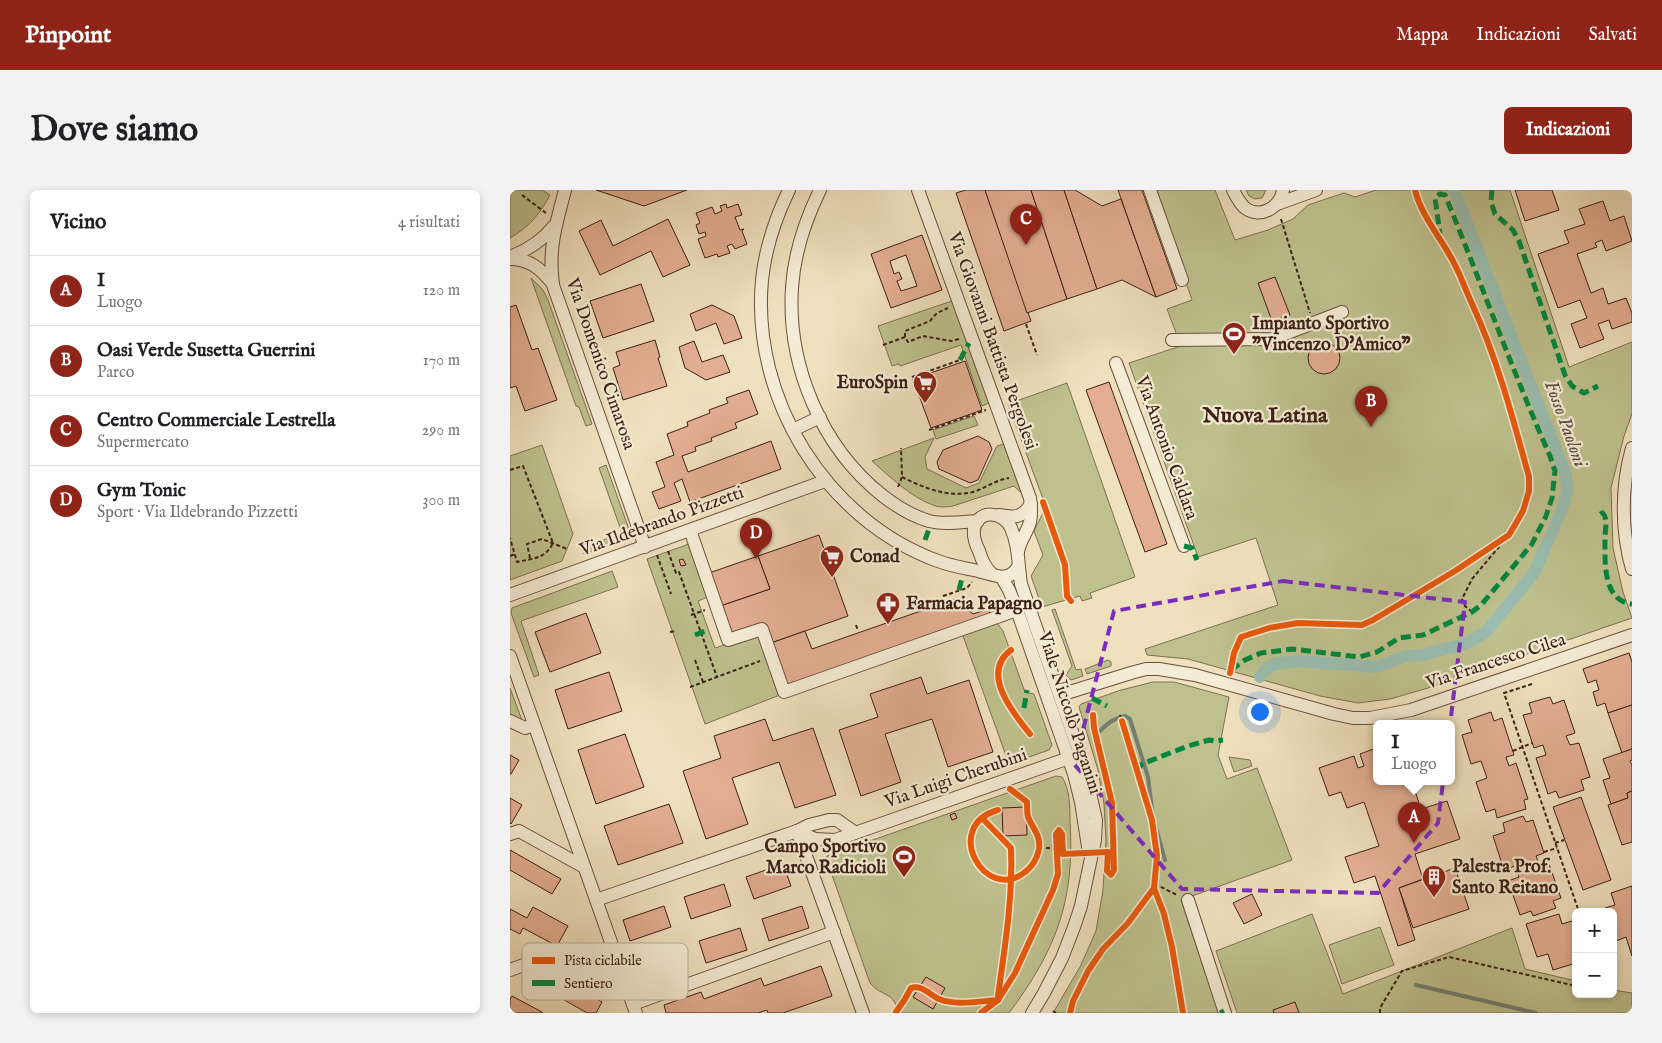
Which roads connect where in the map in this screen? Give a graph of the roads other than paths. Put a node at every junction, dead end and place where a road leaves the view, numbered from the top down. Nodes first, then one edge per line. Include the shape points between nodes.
1 (566, 190) edge
2 (789, 190) edge
3 (820, 190) edge
4 (918, 190) edge
5 (1150, 190) edge
6 (1283, 190) edge
7 (1316, 190) edge
8 (1235, 192) edge
9 (1277, 204) junction
10 (556, 224) junction
11 (510, 258) edge
12 (1182, 280) dead end
13 (553, 285) junction
14 (1342, 312) dead end
15 (1172, 340) dead end
16 (1116, 363) dead end
17 (820, 418) junction
18 (793, 430) junction
19 (1632, 448) edge
20 (825, 481) junction
21 (1031, 504) junction
22 (998, 515) junction
23 (978, 521) junction
24 (690, 530) junction
25 (1184, 546) dead end
26 (645, 547) junction
27 (1018, 552) junction
28 (1018, 567) junction
29 (1632, 569) edge
30 (997, 576) junction
31 (510, 595) edge
32 (1017, 610) junction
33 (1632, 635) edge
34 (510, 656) edge
35 (1060, 695) junction
36 (510, 721) edge
37 (534, 725) junction
38 (1069, 758) junction
39 (797, 831) junction
40 (854, 832) junction
41 (510, 834) edge
42 (1090, 862) junction
43 (584, 867) junction
44 (596, 900) junction
45 (1188, 900) road end
46 (834, 932) junction
47 (611, 943) edge
48 (522, 966) edge
49 (510, 970) edge
50 (688, 988) edge
51 (656, 1000) edge
52 (635, 1008) edge
53 (863, 1013) edge
54 (1032, 1013) edge
55 (1225, 1013) edge

1 - 10 street, Via Domenico Cimarosa
2 - 18 street via 766,255 761,313 768,362 780,402
3 - 17 street via 798,244 791,302 796,354
4 - 21 street, Via Giovanni Battista Pergolesi
5 - 12 street
6 - 9 street
7 - 9 street
8 - 9 street via 1244,207 1254,212 1267,211
10 - 11 street via 539,242
10 - 13 street, Via Domenico Cimarosa via 550,255
11 - 13 street via 530,262
13 - 26 street, Via Domenico Cimarosa
14 - 15 street via 1272,338
16 - 25 street, Via Antonio Caldara
17 - 18 street
17 - 23 street via 851,467 894,504 930,521
18 - 20 street
19 - 29 street via 1624,521
20 - 24 street, Via Ildebrando Pizzetti
20 - 30 street via 855,511 900,544 945,564
21 - 22 street via 1020,515
21 - 27 street, Via Giovanni Battista Pergolesi via 1030,522
22 - 23 street via 987,515
22 - 27 street, Viale Niccolò Paganini via 1008,523
23 - 30 street, Viale Niccolò Paganini via 974,528 975,540 984,565
24 - 26 street, Via Ildebrando Pizzetti
24 - 32 street via 728,640 762,628 784,692
26 - 31 street, Via Ildebrando Pizzetti
27 - 28 street, Viale Niccolò Paganini
28 - 30 street via 1008,577
28 - 35 street, Viale Niccolò Paganini
30 - 32 street, Viale Niccolò Paganini via 1009,590
32 - 38 street, Viale Niccolò Paganini
33 - 35 street, Via Francesco Cilea via 1411,710 1370,718 1334,714 1178,671 1146,669
34 - 37 street
35 - 42 street, Viale Niccolò Paganini via 1092,797 1096,820
36 - 37 street via 524,728
37 - 43 street
38 - 40 street, Via Luigi Cherubini
38 - 42 street, Viale Niccolò Paganini
39 - 40 street, Via Luigi Cherubini via 824,840 835,840
39 - 40 street via 819,822 837,820
39 - 44 street
39 - 46 street
41 - 43 street via 519,831
42 - 54 street, Viale Niccolò Paganini via 1074,927 1062,958
43 - 44 street
44 - 47 street
45 - 55 street
46 - 50 street
46 - 53 street
48 - 49 street
51 - 52 street

